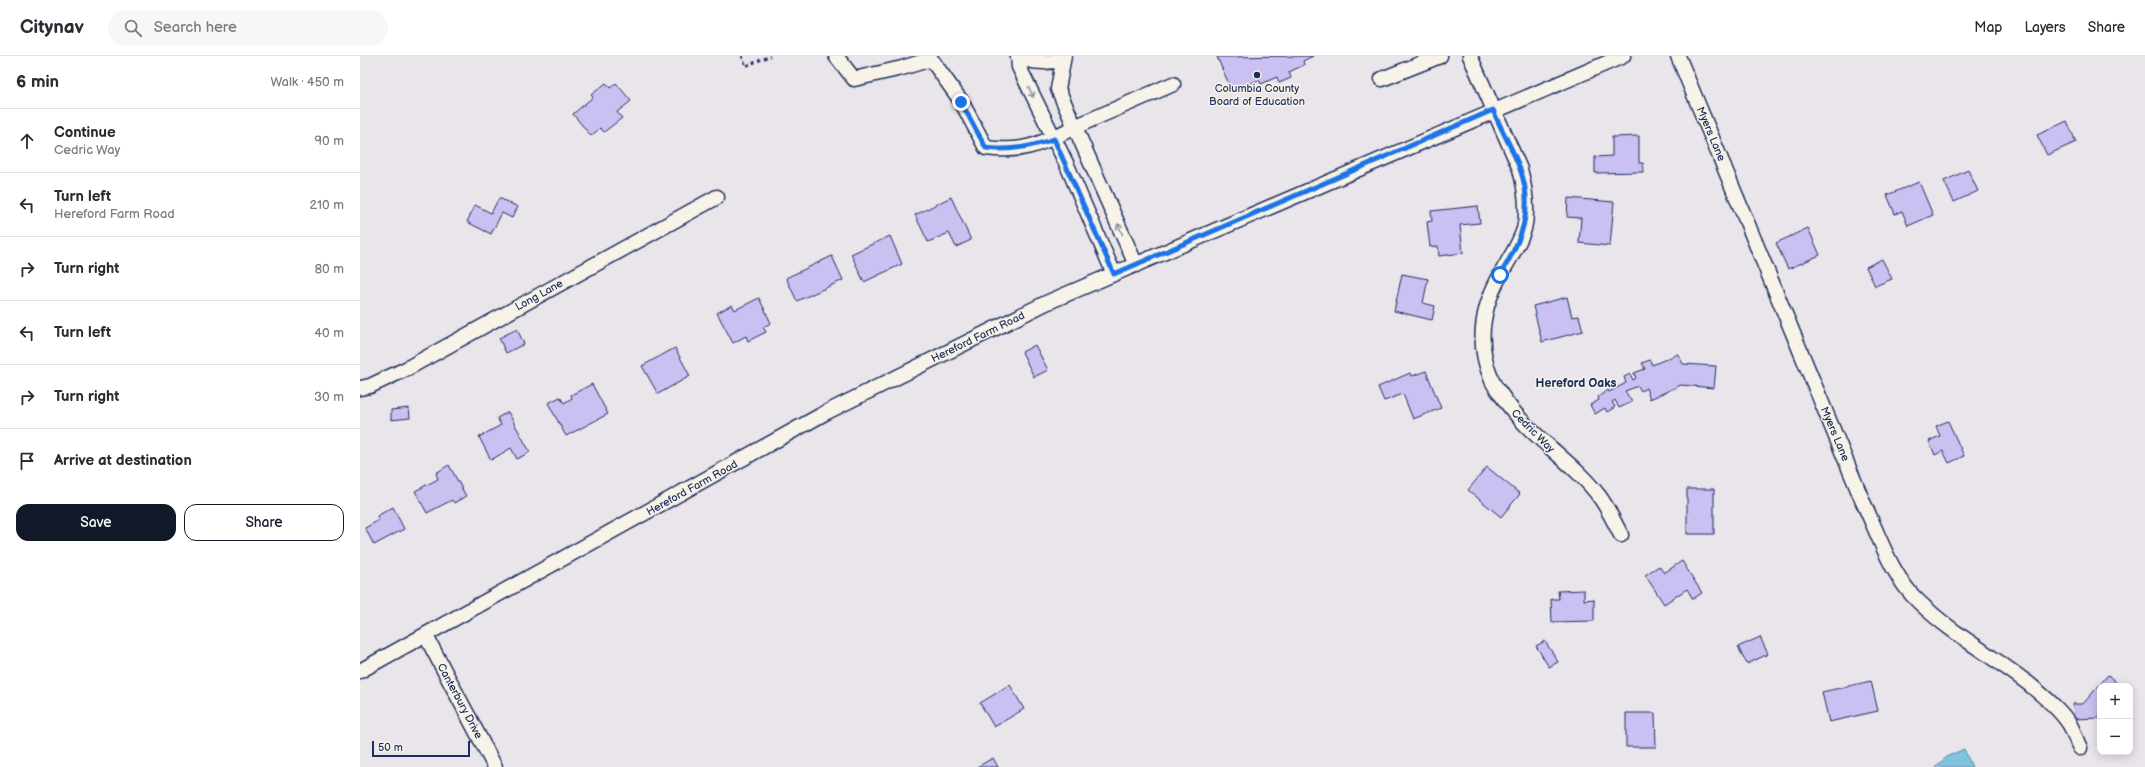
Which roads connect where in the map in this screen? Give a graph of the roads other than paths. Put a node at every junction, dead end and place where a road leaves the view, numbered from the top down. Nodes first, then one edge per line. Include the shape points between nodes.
1 (836, 56) edge
2 (1440, 56) edge
3 (1470, 56) edge
4 (1623, 56) edge
5 (1678, 56) edge
6 (1018, 57) edge
7 (1063, 57) edge
8 (1382, 79) dead end
9 (1173, 84) dead end
10 (1493, 110) junction
11 (1075, 127) junction
12 (1054, 139) junction
13 (717, 197) dead end
14 (1136, 265) junction
15 (1114, 274) junction
16 (360, 388) edge
17 (1621, 535) dead end
18 (426, 636) junction
19 (360, 671) edge
20 (2080, 748) dead end
21 (495, 767) edge

1 - 12 street via 854,79 931,60 961,102 986,148 1005,150 1038,145
2 - 8 street
3 - 10 street, Cedric Way
4 - 10 street, Hereford Farm Road
5 - 20 street, Myers Lane via 1861,495 1902,582 1918,602 1947,626 2047,698 2069,724
6 - 7 street via 1043,63
6 -> 12 street via 1019,67
7 - 11 street via 1058,90
9 - 11 street
10 - 14 street, Hereford Farm Road
10 - 17 street, Cedric Way via 1520,169 1525,188 1526,209 1524,228 1488,300 1482,322 1483,350 1491,379 1512,412 1599,496
11 - 12 street
14 -> 11 street
12 - 15 street
13 - 16 street, Long Lane via 406,369
14 - 15 street, Hereford Farm Road
15 - 18 street, Hereford Farm Road via 1046,303 825,413
18 - 19 street, Hereford Farm Road
18 - 21 street, Canterbury Drive

